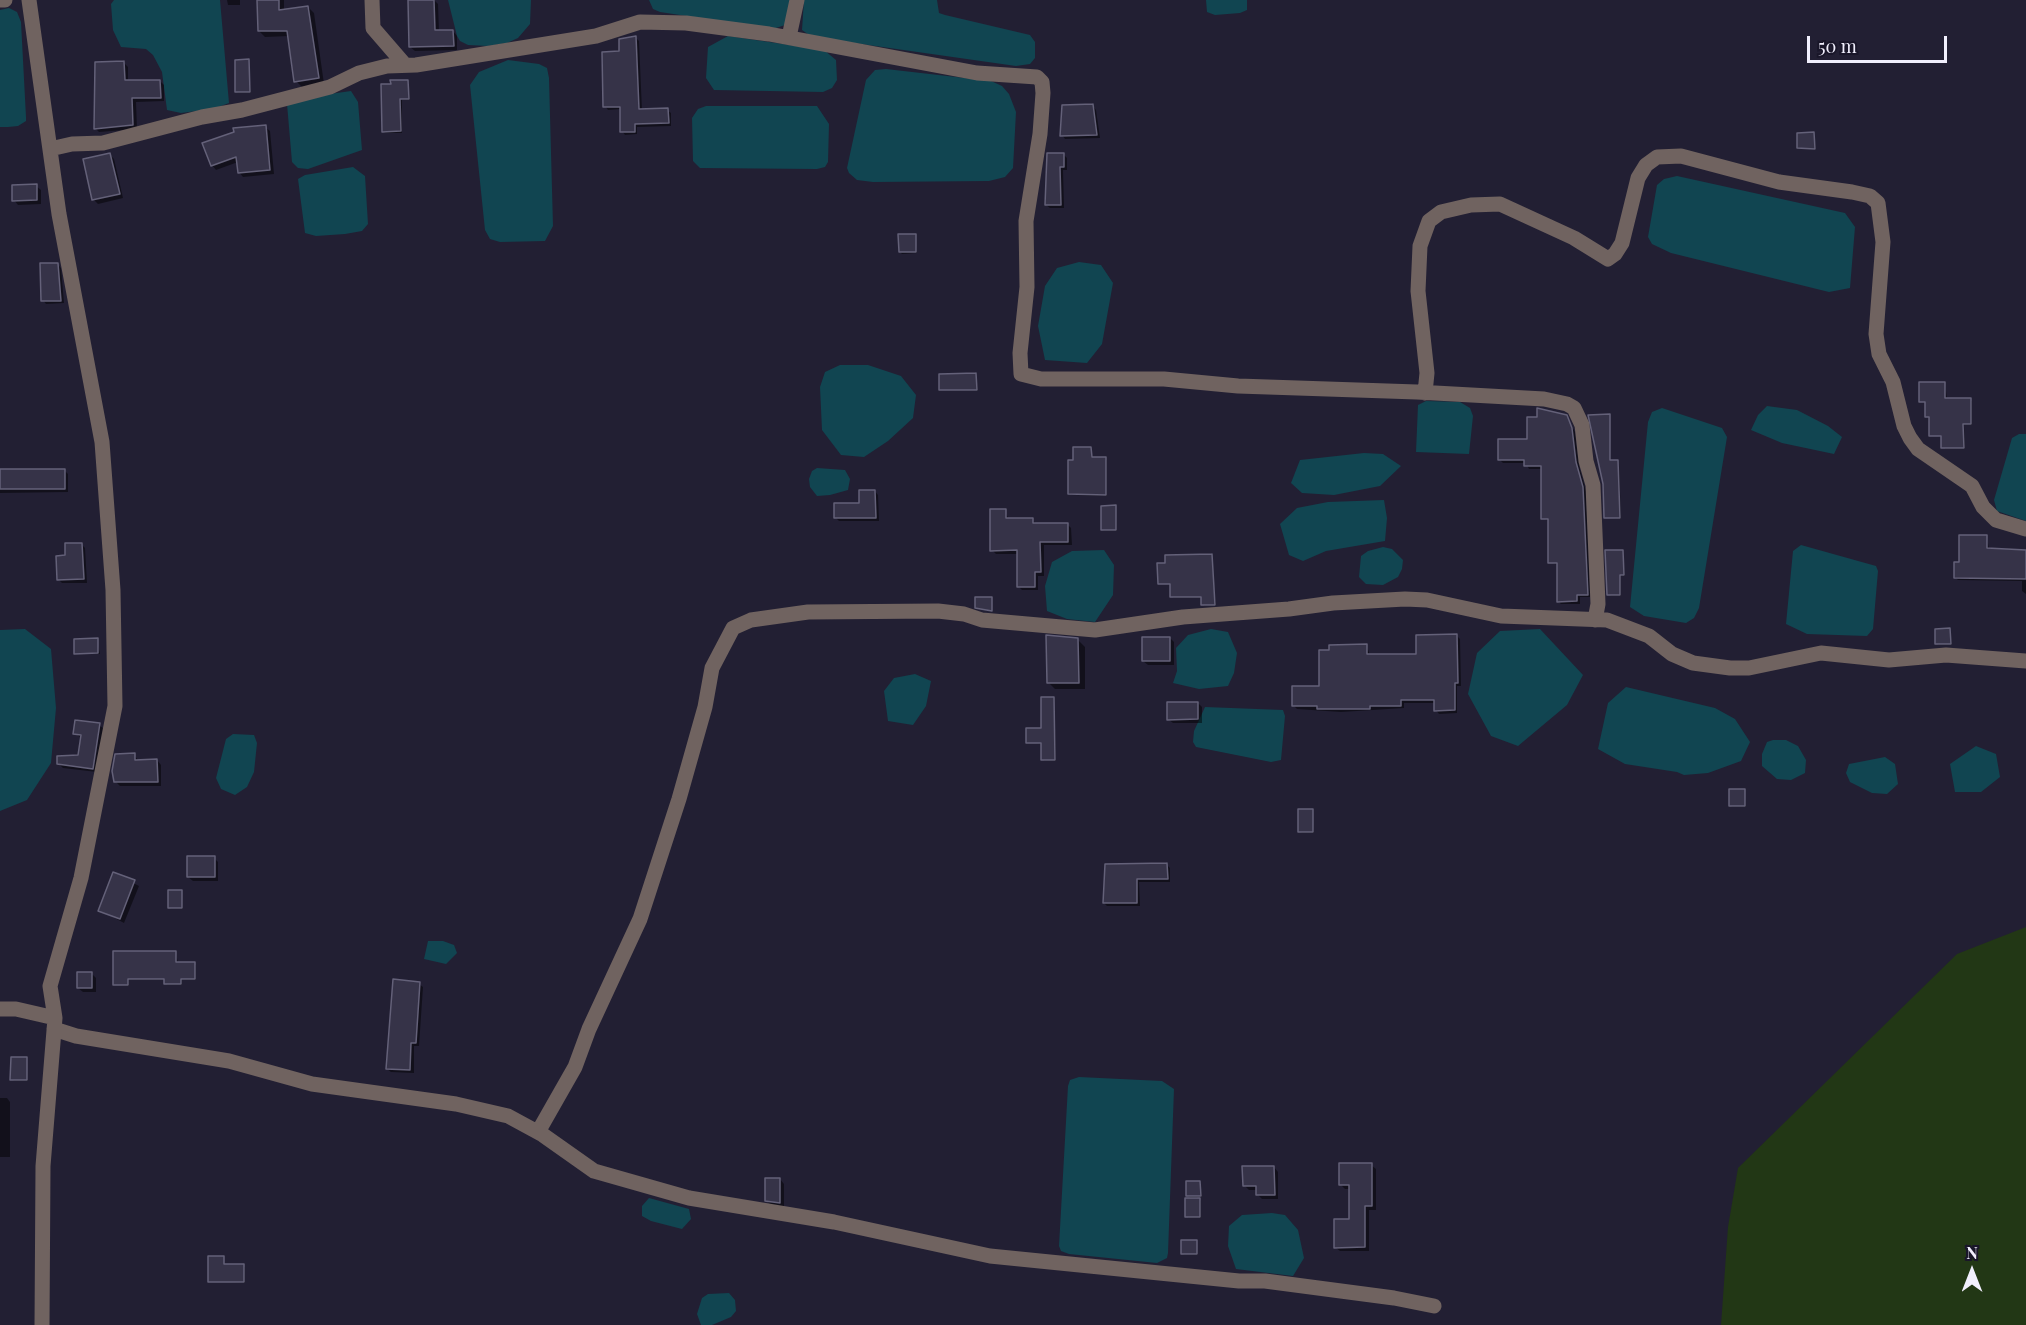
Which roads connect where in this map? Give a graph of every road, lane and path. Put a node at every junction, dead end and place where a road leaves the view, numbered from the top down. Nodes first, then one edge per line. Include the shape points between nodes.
1 (0, 0) edge
2 (5, 0) edge
3 (29, 0) edge
4 (372, 0) edge
5 (797, 0) edge
6 (789, 37) junction
7 (405, 65) junction
8 (50, 149) junction
9 (1425, 393) junction
10 (2026, 529) edge
11 (1595, 620) junction
12 (2026, 661) edge
13 (0, 1009) edge
14 (54, 1024) junction
15 (538, 1132) junction
16 (1434, 1306) dead end
17 (42, 1325) edge

1 - 2 street
3 - 8 street
4 - 7 street via 373,28
5 - 6 street
6 - 7 street via 686,23 640,22 596,36
6 - 9 street via 977,73 1037,77 1042,82 1040,134 1026,221 1027,287 1021,374 1041,379 1164,379 1238,386
7 - 8 street via 387,66 330,87 103,143
8 - 14 street via 102,442 113,590 115,706 81,878 50,986
9 - 10 street via 1427,374 1418,291 1420,246 1429,221 1441,212 1500,204 1574,238 1608,259 1622,243 1638,177 1657,157 1681,156 1761,178 1870,196 1878,203 1883,242 1879,354 1893,382 1904,426 1918,449 1972,486 1983,507 1996,520
9 - 11 street via 1551,400 1574,408 1582,425 1586,464 1593,485 1598,604
11 - 12 street via 1636,629 1672,654 1693,663 1730,668 1749,669 1821,653 1889,660 1946,655
11 - 15 street via 1501,616 1405,599 1183,617 1095,630 982,620 938,611 808,612 751,620 733,628 712,668 686,777 640,919 575,1067
13 - 14 street
14 - 15 street via 110,1042 222,1059 312,1084 456,1104 508,1116
14 - 17 street via 43,1166
15 - 16 street via 594,1171 689,1198 834,1222 990,1256 1265,1281

